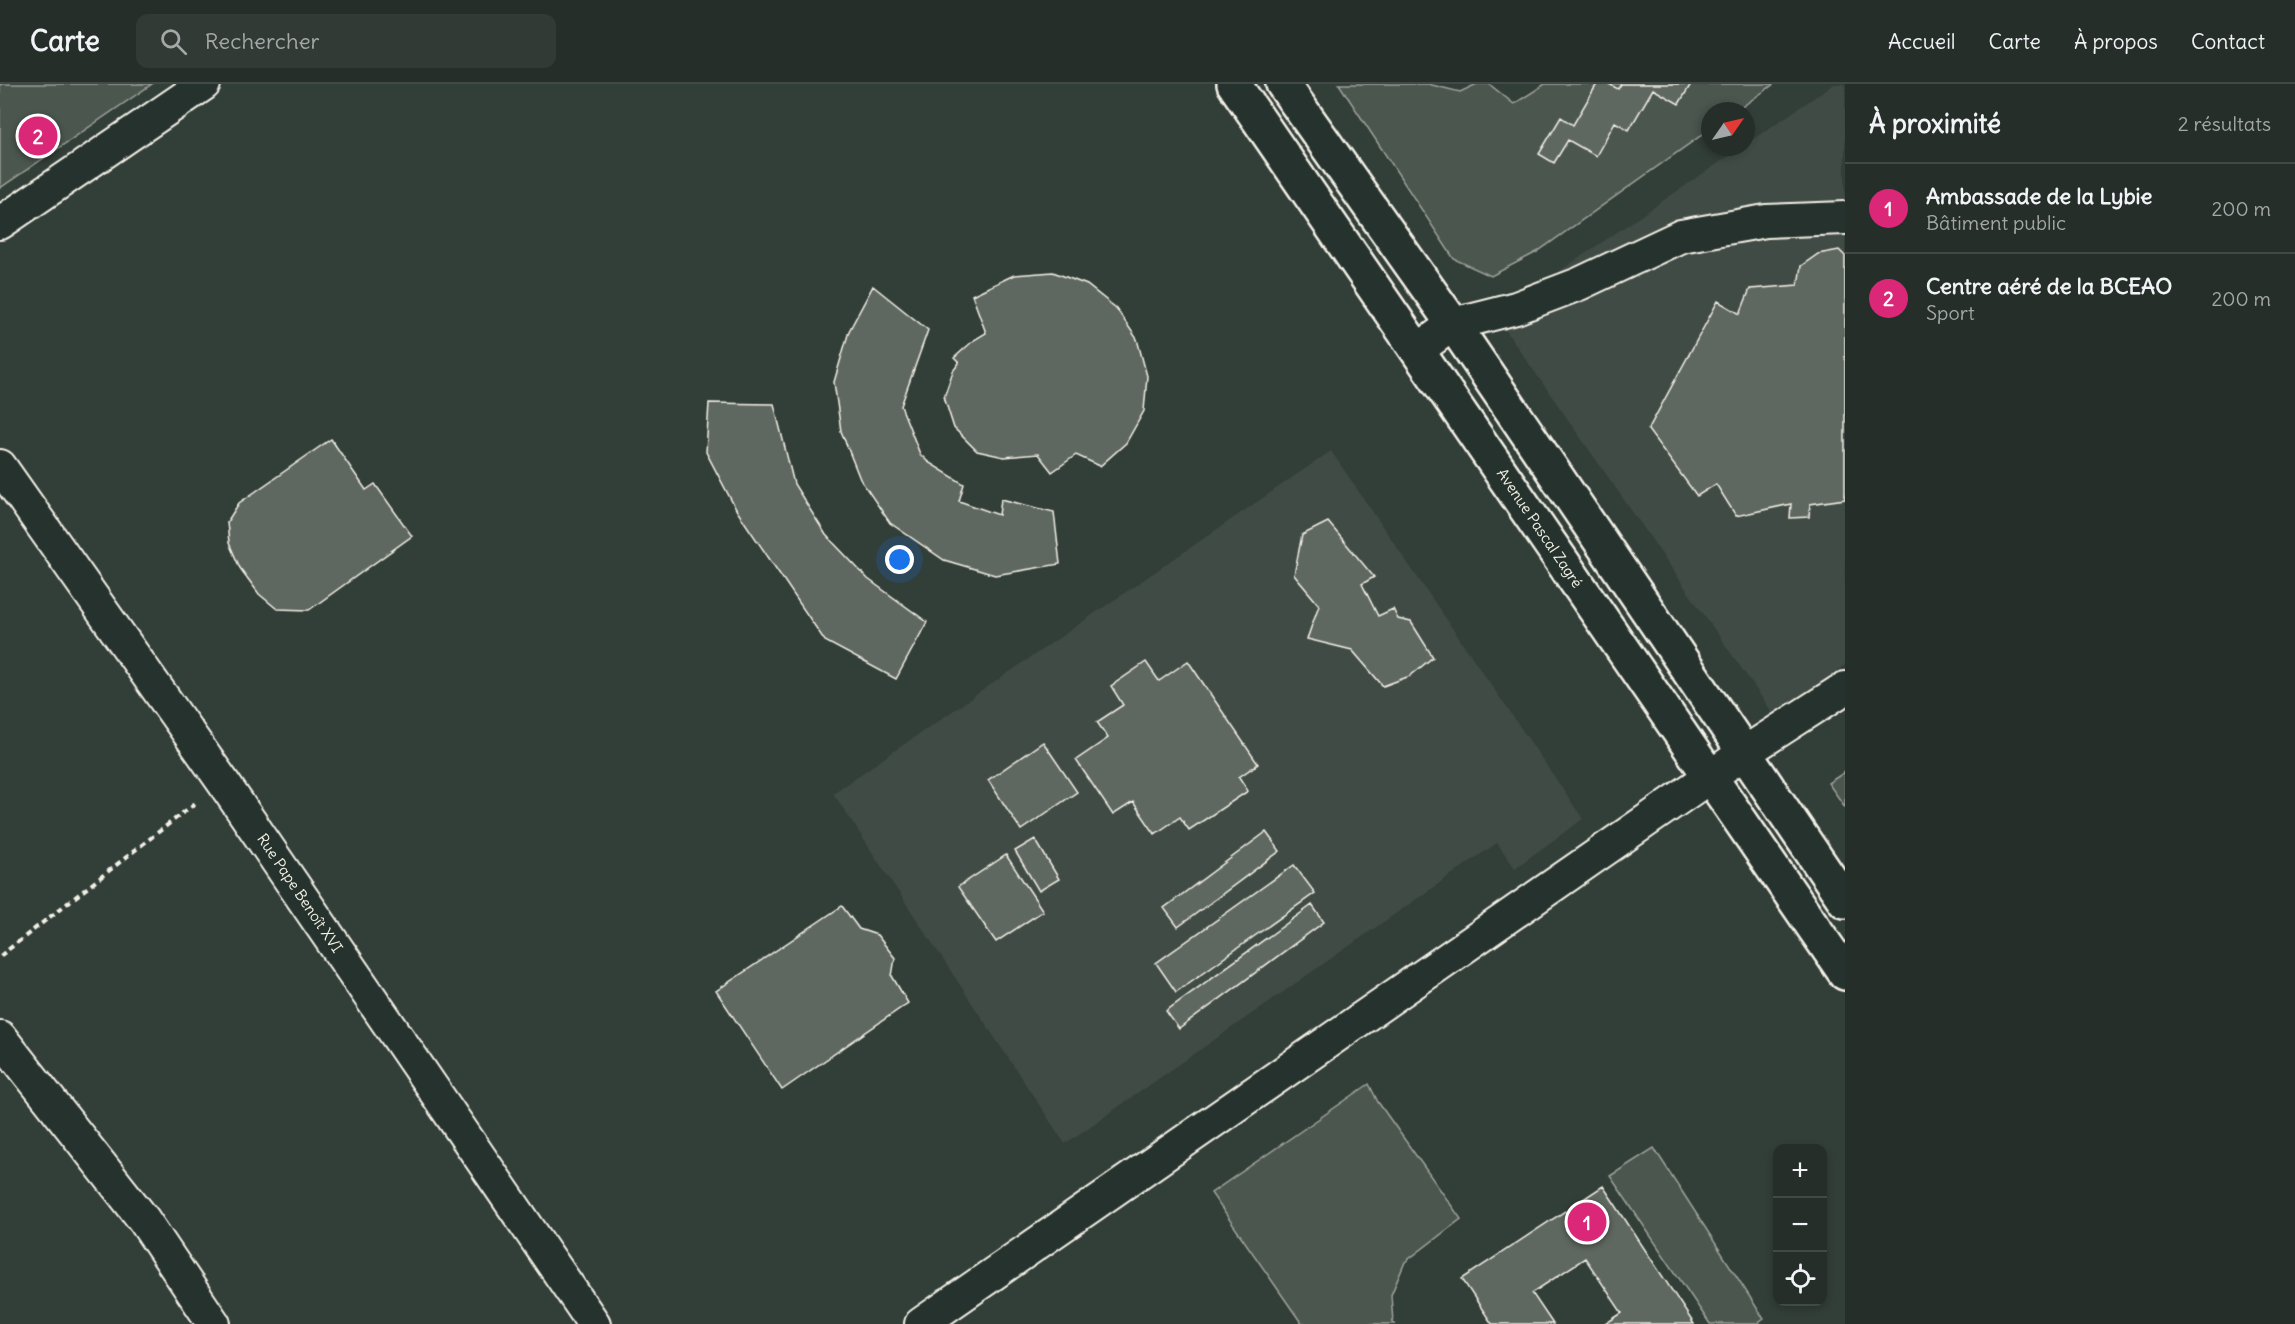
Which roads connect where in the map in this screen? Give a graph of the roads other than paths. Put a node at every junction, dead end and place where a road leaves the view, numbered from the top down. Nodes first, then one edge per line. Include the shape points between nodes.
1 (204, 84) edge
2 (1234, 84) edge
3 (1283, 84) edge
4 (1845, 218) edge
5 (0, 223) edge
6 (1454, 324) junction
7 (1418, 350) junction
8 (0, 466) edge
9 (1845, 688) edge
10 (1744, 753) junction
11 (1712, 777) junction
12 (1845, 901) edge
13 (1845, 973) edge
14 (0, 1037) edge
15 (214, 1324) edge
16 (594, 1324) edge
17 (921, 1324) edge

1 - 5 street
2 - 7 main road, Avenue Pascal Zagré
3 - 6 main road
4 - 6 street via 1766,220 1681,236 1547,296
6 - 7 street
6 - 10 main road
7 - 11 main road, Avenue Pascal Zagré
8 - 16 street, Rue Pape Benoît XVI via 223,782
9 - 10 street
10 - 11 street
10 - 12 main road
11 - 13 main road, Avenue Pascal Zagré
11 - 17 street
14 - 15 street via 144,1220

